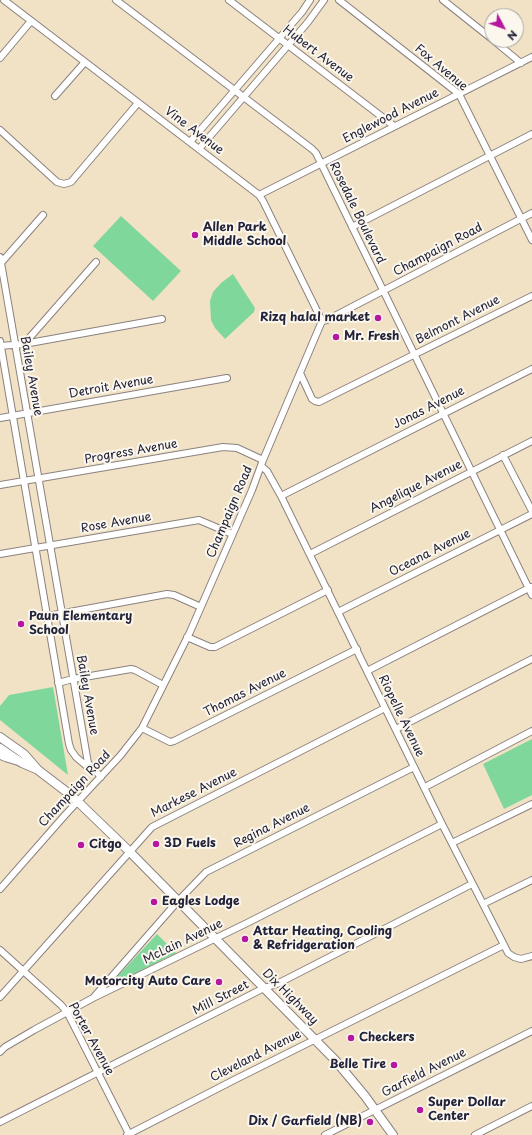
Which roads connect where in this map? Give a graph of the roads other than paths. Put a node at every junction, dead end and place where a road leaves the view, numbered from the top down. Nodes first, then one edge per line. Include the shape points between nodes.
1 (4, 0) edge
2 (116, 0) edge
3 (229, 0) edge
4 (310, 0) edge
5 (324, 0) edge
6 (339, 0) edge
7 (443, 0) edge
8 (31, 21) junction
9 (484, 33) edge
10 (279, 38) junction
11 (288, 45) junction
12 (503, 48) edge
13 (532, 57) edge
14 (0, 58) edge
15 (85, 62) junction
16 (521, 63) junction
17 (235, 90) junction
18 (459, 94) junction
19 (55, 96) dead end
20 (244, 97) junction
21 (138, 103) junction
22 (394, 126) junction
23 (0, 130) edge
24 (532, 134) edge
25 (190, 142) junction
26 (199, 149) junction
27 (490, 155) junction
28 (321, 164) junction
29 (259, 195) junction
30 (532, 213) edge
31 (43, 215) dead end
32 (521, 219) junction
33 (352, 227) junction
34 (532, 240) edge
35 (0, 261) edge
36 (96, 262) dead end
37 (383, 291) junction
38 (532, 296) edge
39 (162, 319) dead end
40 (322, 321) junction
41 (0, 344) edge
42 (24, 344) junction
43 (15, 345) junction
44 (414, 355) junction
45 (532, 369) edge
46 (300, 373) junction
47 (227, 378) dead end
48 (26, 413) junction
49 (443, 413) junction
50 (13, 416) junction
51 (0, 418) edge
52 (532, 441) edge
53 (503, 455) junction
54 (262, 463) junction
55 (472, 471) junction
56 (38, 479) junction
57 (25, 481) junction
58 (0, 485) edge
59 (281, 496) junction
60 (532, 513) edge
61 (500, 530) junction
62 (232, 534) junction
63 (49, 546) junction
64 (36, 548) junction
65 (0, 554) edge
66 (310, 554) junction
67 (530, 587) edge
68 (328, 590) junction
69 (532, 595) edge
70 (201, 607) junction
71 (338, 612) junction
72 (61, 613) junction
73 (48, 616) junction
74 (187, 637) junction
75 (357, 649) junction
76 (532, 660) edge
77 (367, 671) junction
78 (72, 679) junction
79 (58, 683) junction
80 (163, 685) junction
81 (385, 708) junction
82 (142, 728) junction
83 (396, 730) junction
84 (532, 732) edge
85 (0, 737) edge
86 (0, 748) edge
87 (0, 754) edge
88 (17, 760) junction
89 (414, 767) junction
90 (38, 770) junction
91 (102, 777) junction
92 (425, 787) junction
93 (79, 801) junction
94 (532, 804) edge
95 (442, 824) junction
96 (452, 843) junction
97 (129, 851) junction
98 (532, 880) edge
99 (472, 884) junction
100 (0, 889) edge
101 (178, 902) junction
102 (483, 904) junction
103 (214, 938) junction
104 (504, 945) junction
105 (0, 950) edge
106 (532, 957) edge
107 (23, 971) junction
108 (264, 988) junction
109 (0, 997) edge
110 (93, 998) junction
111 (67, 1012) junction
112 (532, 1031) edge
113 (314, 1039) junction
114 (0, 1052) edge
115 (98, 1073) junction
116 (532, 1106) edge
117 (376, 1110) junction
118 (0, 1122) edge
119 (128, 1134) edge
120 (325, 1135) edge
121 (392, 1135) edge
122 (475, 1135) edge

1 - 8 street, Vine Avenue
2 - 17 street, Rosedale Boulevard
3 - 10 street, Hubert Avenue
4 - 10 street
5 - 11 street
6 - 18 street, Fox Avenue
7 - 9 street
8 - 14 street
8 - 15 street, Vine Avenue
10 - 11 street, Hubert Avenue
10 - 17 street
11 - 20 street
11 - 22 street, Hubert Avenue
12 - 16 street
13 - 16 street, Englewood Avenue
15 - 19 street
15 - 21 street, Vine Avenue
16 - 18 street, Englewood Avenue
17 - 20 street, Rosedale Boulevard
17 - 25 street
18 - 22 street, Englewood Avenue
18 - 27 street, Fox Avenue
20 - 26 street
20 - 28 street, Rosedale Boulevard via 312,149
21 - 23 street via 71,182 64,184 58,182
21 - 25 street, Vine Avenue
22 - 28 street, Englewood Avenue
24 - 27 street
25 - 26 street, Vine Avenue
26 - 29 street, Vine Avenue
27 - 32 street, Fox Avenue
27 - 33 street
28 - 29 street, Englewood Avenue
28 - 33 street, Rosedale Boulevard
29 - 40 street, Vine Avenue
30 - 32 street, Champaign Road
31 - 35 street
32 - 34 street, Fox Avenue
32 - 37 street, Champaign Road
33 - 37 street, Rosedale Boulevard
35 - 43 street, Bailey Avenue
36 - 42 street
37 - 40 street, Champaign Road
37 - 44 street, Rosedale Boulevard
38 - 44 street, Belmont Avenue
39 - 42 street
40 - 46 street, Champaign Road
41 - 43 street
41 - 50 street, Bailey Avenue
42 - 43 street
43 - 48 street, Bailey Avenue
44 - 46 street, Belmont Avenue via 319,402 312,399
44 - 49 street, Rosedale Boulevard
45 - 49 street, Jonas Avenue
46 - 54 street, Champaign Road
47 - 48 street, Detroit Avenue
48 - 50 street, Detroit Avenue
48 - 56 street, Bailey Avenue
49 - 55 street, Rosedale Boulevard
49 - 59 street, Jonas Avenue
50 - 51 street, Detroit Avenue
50 - 57 street, Bailey Avenue
52 - 53 street, Angelique Avenue
53 - 55 street, Angelique Avenue
53 - 60 street
54 - 56 street, Progress Avenue via 236,448 223,447
54 - 59 street, Riopelle Avenue
54 - 62 street, Champaign Road
55 - 61 street, Rosedale Boulevard
55 - 66 street, Angelique Avenue
56 - 57 street, Progress Avenue
56 - 63 street, Bailey Avenue
57 - 58 street, Progress Avenue
57 - 64 street, Bailey Avenue
59 - 66 street, Riopelle Avenue
60 - 61 street, Oceana Avenue
61 - 67 street, Rosedale Boulevard
61 - 71 street, Oceana Avenue
62 - 63 street, Rose Avenue via 198,520
62 - 70 street, Champaign Road
63 - 64 street, Rose Avenue
63 - 72 street, Bailey Avenue
64 - 65 street, Rose Avenue
64 - 73 street, Bailey Avenue
66 - 68 street, Riopelle Avenue
67 - 69 street, Rosedale Boulevard
67 - 77 street
68 - 71 street, Riopelle Avenue
68 - 74 street via 215,647
70 - 72 street via 168,594
70 - 74 street, Champaign Road
71 - 75 street, Riopelle Avenue
72 - 73 street
72 - 78 street, Bailey Avenue
73 - 79 street, Bailey Avenue
74 - 80 street, Champaign Road
75 - 77 street, Riopelle Avenue
75 - 82 street, Thomas Avenue via 174,741 170,742
76 - 83 street
77 - 81 street, Riopelle Avenue
78 - 79 street
78 - 80 street via 131,669
78 - 91 street, Bailey Avenue via 88,763
79 - 91 street, Bailey Avenue via 71,750 82,763
80 - 82 street, Champaign Road
81 - 83 street, Riopelle Avenue
81 - 97 street, Markese Avenue via 152,826
82 - 91 street, Champaign Road
83 - 89 street, Riopelle Avenue
84 - 92 street
85 - 90 main road, Dix Highway via 24,754
86 - 88 main road, Dix Highway
87 - 88 highway
88 - 90 main road, Dix Highway
89 - 92 street, Riopelle Avenue
89 - 101 street, Regina Avenue via 206,872
90 - 93 main road, Dix Highway
91 - 93 street, Champaign Road
92 - 95 street, Riopelle Avenue
93 - 97 main road, Dix Highway
93 - 100 street, Champaign Road
94 - 96 street
95 - 96 street, Riopelle Avenue
95 - 103 street, McLain Avenue
96 - 99 street, Riopelle Avenue
97 - 101 main road, Dix Highway
97 - 107 street, Markese Avenue
98 - 102 street
99 - 102 street, Riopelle Avenue
99 - 108 street, Mill Street via 277,984
101 - 103 main road, Dix Highway
101 - 110 street, Regina Avenue
102 - 104 street, Riopelle Avenue
103 - 108 main road, Dix Highway
103 - 110 street, McLain Avenue
104 - 106 street, Riopelle Avenue via 508,953 514,957
104 - 113 street, Cleveland Avenue
105 - 107 street, Porter Avenue
107 - 109 street, Markese Avenue
107 - 111 street, Porter Avenue
108 - 113 main road, Dix Highway
108 - 115 street, Mill Street
110 - 111 street, McLain Avenue
111 - 114 street, McLain Avenue
111 - 115 street, Porter Avenue
112 - 117 street, Garfield Avenue
113 - 117 main road, Dix Highway via 349,1076
113 - 119 street, Cleveland Avenue
115 - 118 street, Mill Street
115 - 119 street, Porter Avenue
116 - 122 street
117 - 120 street, Garfield Avenue
117 - 121 main road, Dix Highway

